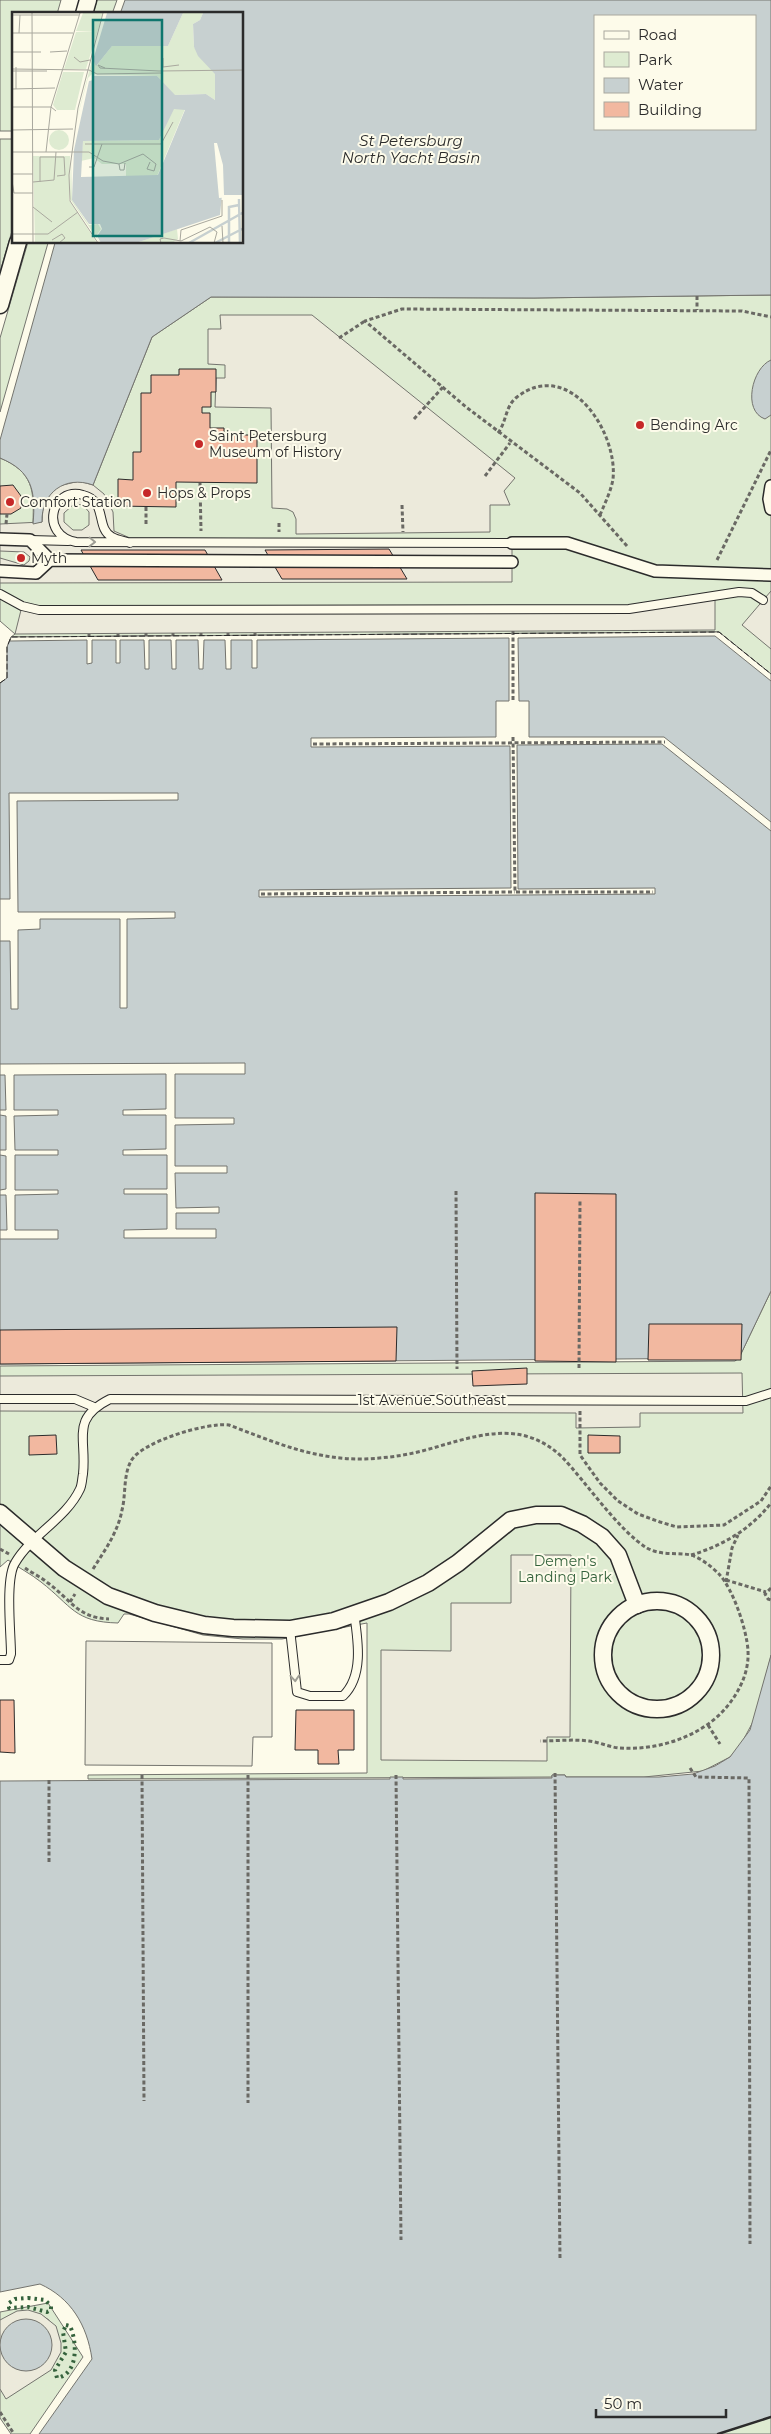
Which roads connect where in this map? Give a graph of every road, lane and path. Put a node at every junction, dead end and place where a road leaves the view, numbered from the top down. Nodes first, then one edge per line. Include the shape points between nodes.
1 (17, 244) edge
2 (697, 296) dead end
3 (0, 305) edge
4 (697, 310) junction
5 (771, 317) edge
6 (366, 321) junction
7 (339, 338) dead end
8 (442, 387) junction
9 (414, 419) dead end
10 (498, 433) junction
11 (510, 443) junction
12 (771, 450) edge
13 (485, 476) dead end
14 (200, 482) dead end
15 (771, 486) edge
16 (402, 505) dead end
17 (146, 507) dead end
18 (771, 509) edge
19 (7, 514) dead end
20 (600, 515) junction
21 (6, 524) dead end
22 (146, 525) dead end
23 (0, 539) edge
24 (30, 540) junction
25 (69, 540) junction
26 (403, 540) dead end
27 (130, 543) junction
28 (512, 543) joint
29 (201, 544) junction
30 (629, 548) dead end
31 (50, 560) junction
32 (512, 562) dead end
33 (0, 571) edge
34 (711, 574) junction
35 (771, 575) edge
36 (0, 594) edge
37 (763, 600) dead end
38 (513, 632) dead end
39 (513, 701) dead end
40 (513, 740) junction
41 (665, 742) dead end
42 (313, 744) dead end
43 (515, 892) junction
44 (653, 892) dead end
45 (261, 894) dead end
46 (456, 1191) dead end
47 (580, 1199) dead end
48 (579, 1368) dead end
49 (457, 1369) dead end
50 (771, 1393) edge
51 (0, 1399) edge
52 (580, 1401) junction
53 (94, 1407) junction
54 (771, 1486) edge
55 (771, 1503) edge
56 (0, 1513) edge
57 (738, 1534) junction
58 (34, 1541) junction
59 (0, 1548) edge
60 (691, 1555) dead end
61 (16, 1561) junction
62 (771, 1588) edge
63 (766, 1592) junction
64 (771, 1600) edge
65 (637, 1605) junction
66 (354, 1613) junction
67 (109, 1620) dead end
68 (290, 1629) junction
69 (0, 1660) edge
70 (708, 1725) dead end
71 (720, 1744) dead end
72 (690, 1768) dead end
73 (556, 1773) dead end
74 (142, 1775) dead end
75 (248, 1775) dead end
76 (396, 1775) dead end
77 (49, 1780) dead end
78 (49, 1862) dead end
79 (144, 2101) dead end
80 (248, 2103) dead end
81 (401, 2240) dead end
82 (750, 2244) dead end
83 (560, 2259) dead end
84 (0, 2412) edge
85 (14, 2434) edge

1 - 3 street
2 - 4 path
4 - 5 path via 742,311
4 - 6 path via 402,309
6 - 7 path
6 - 8 path
8 - 9 path
8 - 10 path
10 - 11 path
10 - 20 path via 510,404 530,389 544,386 559,388 579,397 594,413 610,449 613,478
11 - 13 path
11 - 20 path via 580,494
12 - 34 path
14 - 29 path
15 - 18 street
16 - 26 path
17 - 22 path
19 - 21 path
20 - 30 path
23 - 24 street
24 - 25 lane
24 - 31 street
25 -> 27 lane
25 - 27 lane via 56,531 52,517 59,502 73,494 96,502 111,537
27 - 29 lane
28 - 29 lane
28 - 34 street via 567,543 655,571
31 - 32 street
31 - 33 street via 36,573
34 - 35 street
36 - 37 lane via 22,606 39,610 629,609 739,592 752,593
38 - 39 path
40 - 41 path
40 - 42 path
40 - 43 path
43 - 44 path
43 - 45 path
46 - 49 path
47 - 48 path
50 - 52 lane, 1st Avenue Southeast via 746,1401
51 - 53 lane via 75,1399
52 - 53 lane, 1st Avenue Southeast via 110,1399
52 - 54 path via 580,1455 600,1483 638,1514 678,1527 724,1525 761,1500
53 - 58 lane via 86,1417 83,1432 81,1488
55 - 57 path
56 - 58 street
57 - 60 path
57 - 63 path via 726,1581
58 - 61 lane
58 - 68 street via 64,1568 108,1596 155,1613 204,1625
59 - 61 path
61 - 67 path via 46,1581 84,1615
61 - 69 lane via 10,1580 11,1654 8,1660
62 - 63 path
63 - 64 path via 766,1598
65 - 65 street via 617,1620 605,1642 604,1666 608,1678 624,1698 635,1704 659,1709 683,1703 702,1686 708,1675 711,1650 706,1632 696,1617 674,1604 649,1602
65 - 66 street via 618,1555 602,1537 561,1515 536,1515 511,1520 428,1583 389,1602
66 - 68 street via 334,1622
68 -> 66 lane via 297,1692 310,1696 343,1696 356,1677
70 - 71 path
72 - 82 path via 696,1777 749,1778
73 - 83 path
74 - 79 path
75 - 80 path
76 - 81 path
77 - 78 path
84 - 85 path

